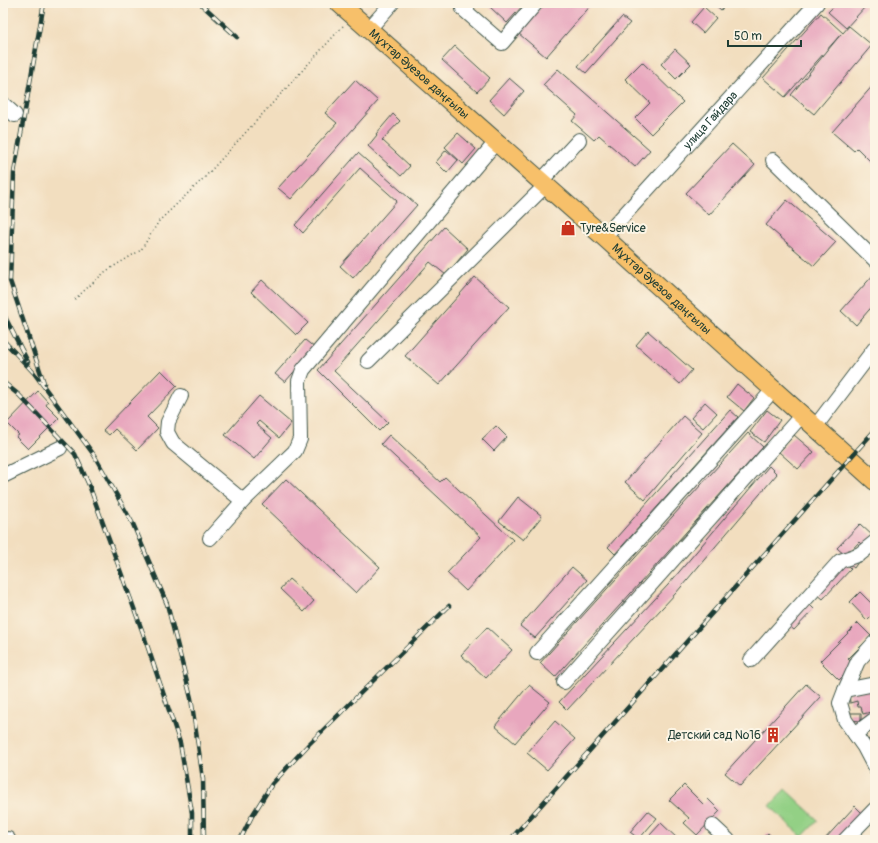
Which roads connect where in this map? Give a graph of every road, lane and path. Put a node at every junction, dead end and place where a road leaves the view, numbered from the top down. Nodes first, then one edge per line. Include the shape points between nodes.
1 (339, 3) edge
2 (392, 3) edge
3 (469, 3) edge
4 (536, 3) edge
5 (817, 3) edge
6 (353, 15) junction
7 (369, 29) junction
8 (3, 104) edge
9 (15, 115) dead end
10 (579, 140) dead end
11 (496, 142) junction
12 (773, 160) dead end
13 (543, 183) junction
14 (604, 237) junction
15 (875, 260) edge
16 (74, 299) dead end
17 (875, 348) edge
18 (368, 361) dead end
19 (774, 389) junction
20 (181, 396) dead end
21 (802, 415) junction
22 (815, 427) junction
23 (60, 448) dead end
24 (3, 476) edge
25 (875, 481) edge
26 (243, 501) junction
27 (210, 538) dead end
28 (875, 542) edge
29 (875, 642) edge
30 (537, 653) dead end
31 (751, 660) dead end
32 (564, 682) dead end
33 (875, 684) edge
34 (845, 690) junction
35 (875, 719) edge
36 (855, 734) junction
37 (875, 768) edge
38 (875, 809) edge
39 (713, 826) dead end
40 (728, 840) edge
41 (845, 840) edge

1 - 6 main road, Мұхтар Әуезов даңғылы
2 - 7 street
3 - 4 street via 463,9 502,43
5 - 14 street, улица Гайдара
6 - 7 main road, Мұхтар Әуезов даңғылы
6 - 16 path via 205,177 159,221 140,250 106,271
7 - 11 main road, Мұхтар Әуезов даңғылы
8 - 9 street
10 - 13 street
11 - 13 main road, Мұхтар Әуезов даңғылы
11 - 26 street via 303,370 299,381 300,439 295,451
12 - 15 street
13 - 14 main road, Мұхтар Әуезов даңғылы
13 - 18 street
14 - 19 main road, Мұхтар Әуезов даңғылы
17 - 22 street
19 - 21 main road, Мұхтар Әуезов даңғылы
19 - 30 street
20 - 26 street via 168,422 167,432 173,443
21 - 22 main road, Мұхтар Әуезов даңғылы
21 - 32 street
22 - 25 main road, Мұхтар Әуезов даңғылы
23 - 24 street
26 - 27 street
28 - 31 street via 860,554 840,560
29 - 34 street via 858,661
33 - 34 street
34 - 36 street via 840,703 845,720
35 - 36 street
36 - 37 street
38 - 41 street
39 - 40 street

